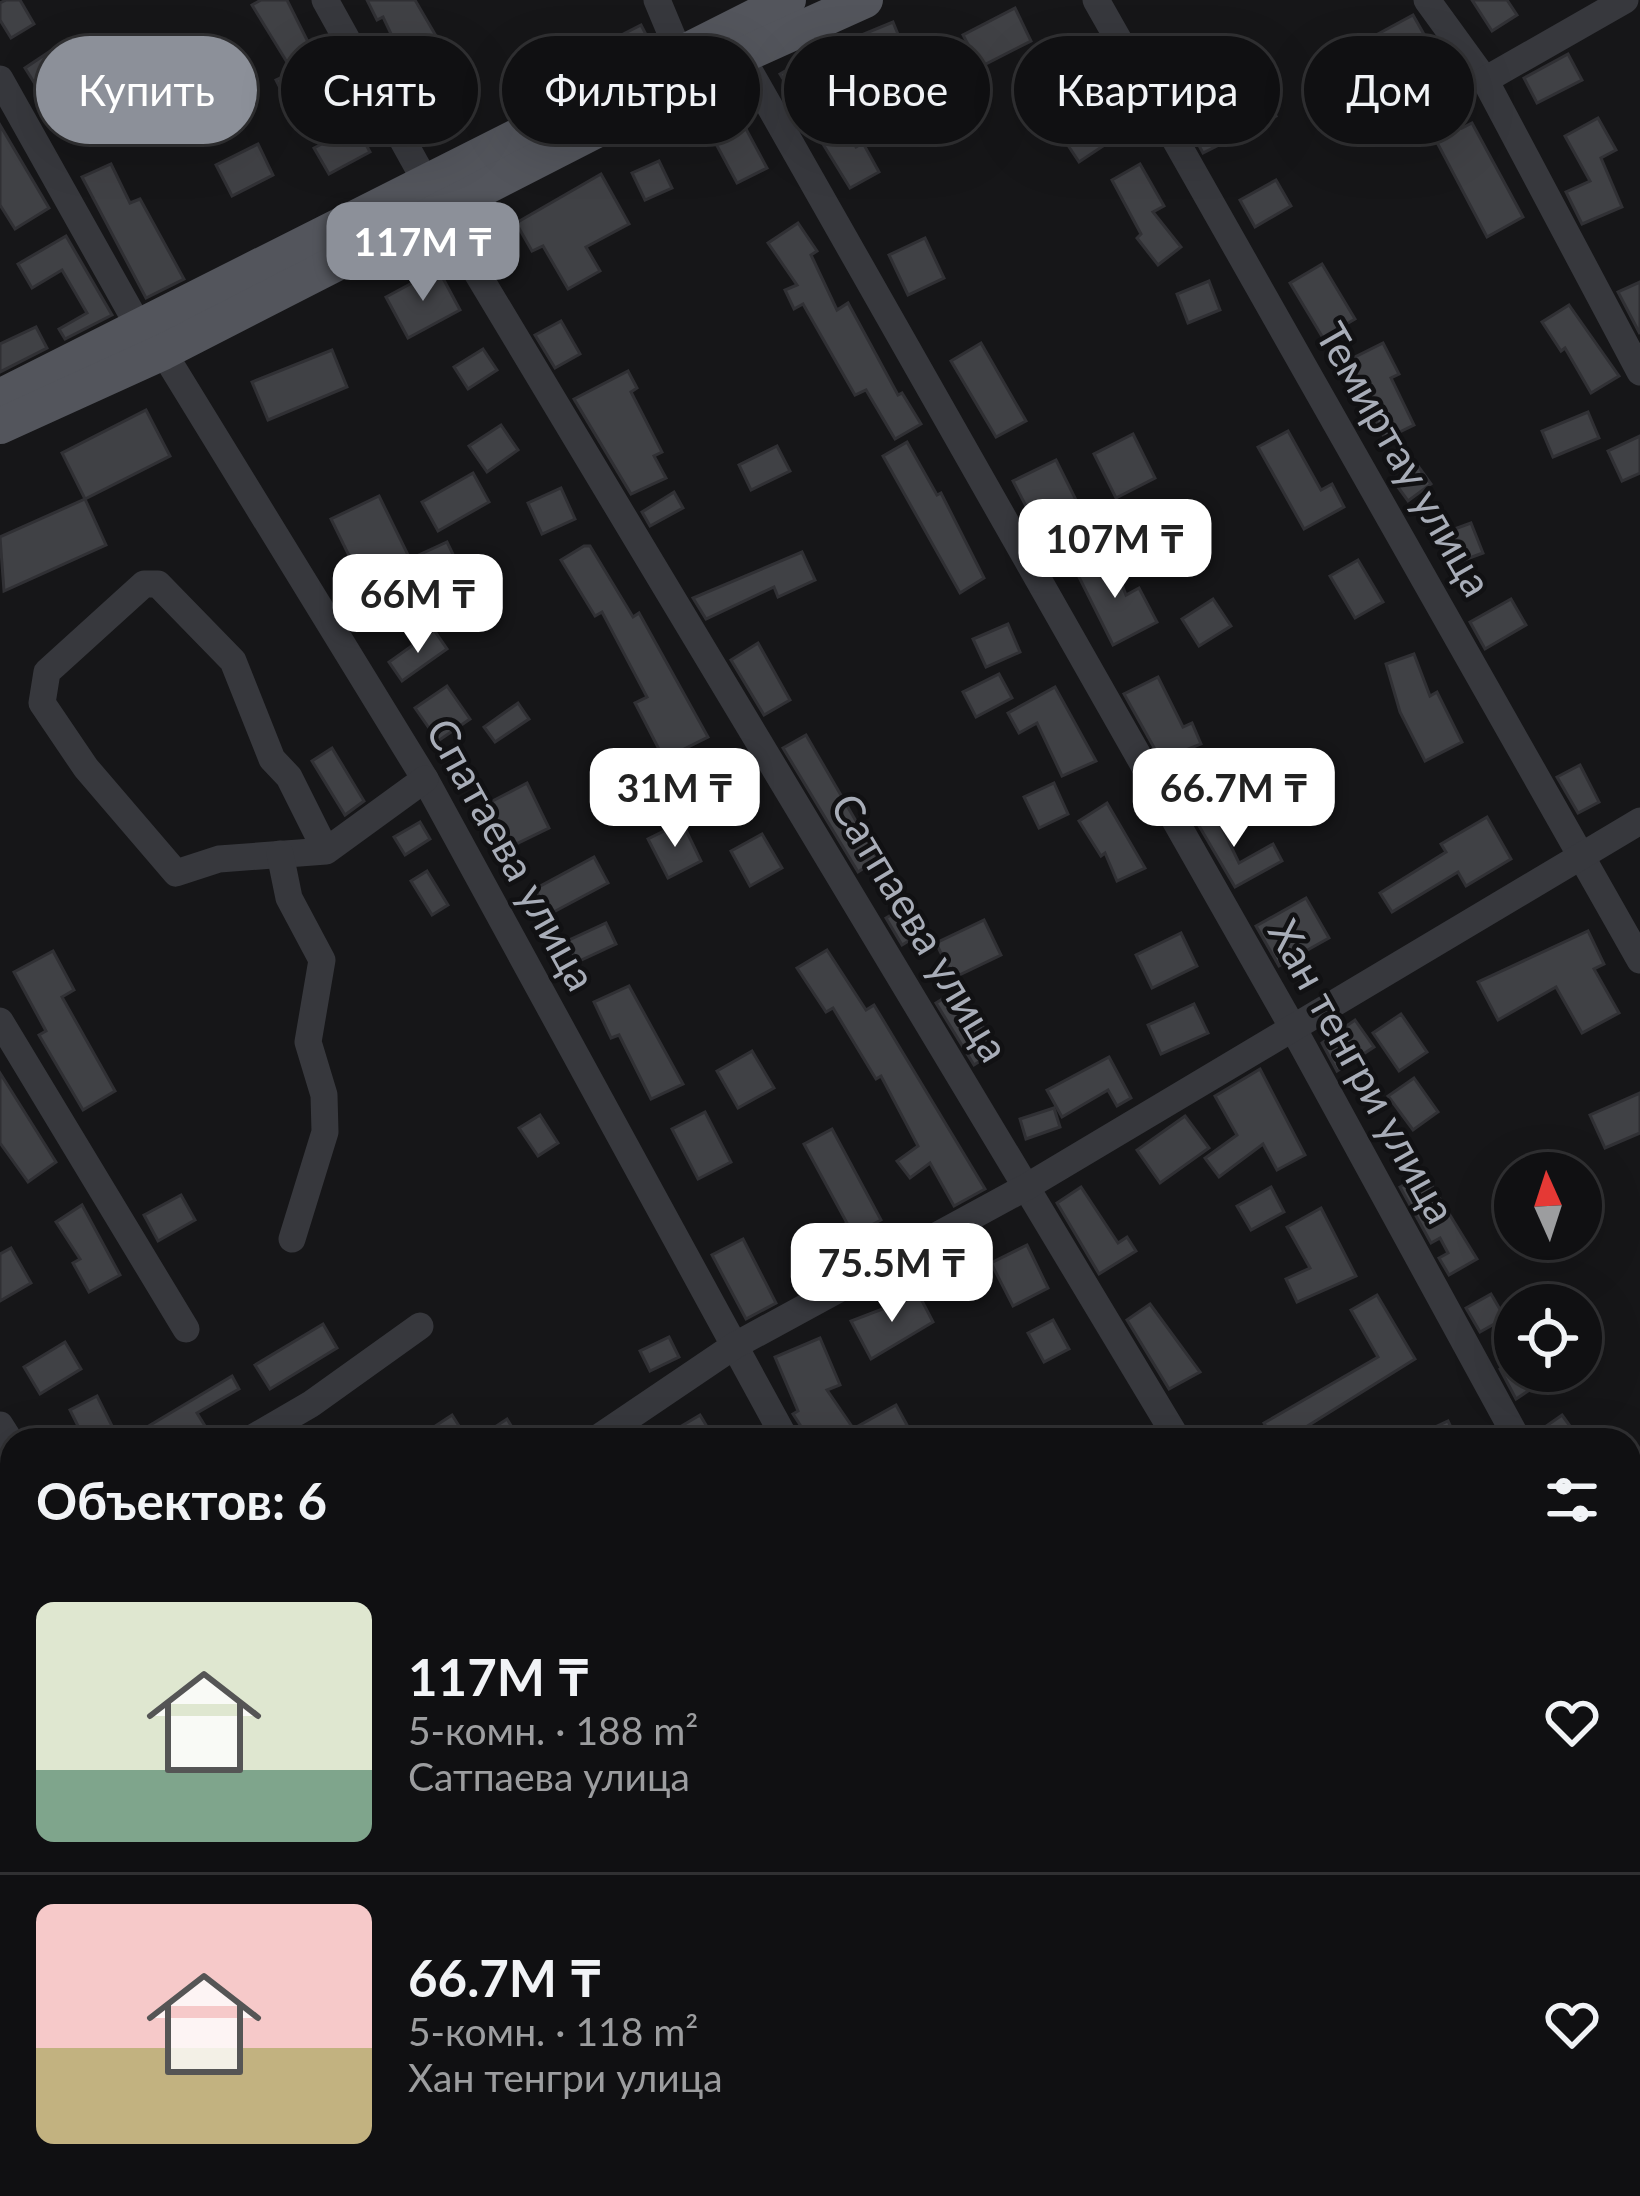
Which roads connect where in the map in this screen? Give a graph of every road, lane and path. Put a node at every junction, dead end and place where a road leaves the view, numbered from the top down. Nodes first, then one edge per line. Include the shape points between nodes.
1 (325, 0) edge
2 (657, 0) edge
3 (788, 0) edge
4 (865, 0) edge
5 (1096, 0) edge
6 (1427, 0) edge
7 (1625, 0) edge
8 (672, 36) edge
9 (717, 36) edge
10 (760, 47) edge
11 (0, 79) edge
12 (1485, 80) junction
13 (760, 89) edge
14 (527, 144) edge
15 (551, 144) edge
16 (434, 198) junction
17 (151, 338) junction
18 (1640, 372) edge
19 (0, 397) edge
20 (0, 426) edge
21 (425, 779) junction
22 (1640, 821) edge
23 (326, 850) junction
24 (280, 854) junction
25 (1582, 856) junction
26 (1640, 960) edge
27 (0, 1021) edge
28 (1293, 1028) junction
29 (1028, 1186) junction
30 (292, 1239) dead end
31 (419, 1326) dead end
32 (186, 1330) dead end
33 (734, 1346) junction
34 (270, 1428) edge
35 (613, 1428) edge
36 (778, 1428) edge
37 (1171, 1428) edge
38 (1511, 1428) edge

1 - 16 street, Сатпаева улица
2 - 8 street
3 - 9 main road
4 - 10 main road
5 - 25 street, Темиртау улица
6 - 12 street
7 - 12 street
11 - 17 street, Спатаева улица
12 - 18 street
13 - 28 street, Хан тенгри улица
14 - 16 main road
15 - 16 main road
16 - 17 main road
16 - 29 street, Сатпаева улица
17 - 19 main road
17 - 20 main road
17 - 21 street, Спатаева улица
21 - 23 street
21 - 33 street, Спатаева улица
22 - 25 street
23 - 24 street
23 - 24 street via 272,758 233,661 158,584 144,584 47,672 42,703 176,873 219,859
24 - 30 street via 290,898 322,960 308,1042 326,1132
25 - 26 street, Темиртау улица
25 - 28 street
27 - 32 street
28 - 29 street
28 - 38 street, Хан тенгри улица
29 - 33 street
29 - 37 street, Сатпаева улица
31 - 34 street
33 - 35 street
33 - 36 street, Спатаева улица

